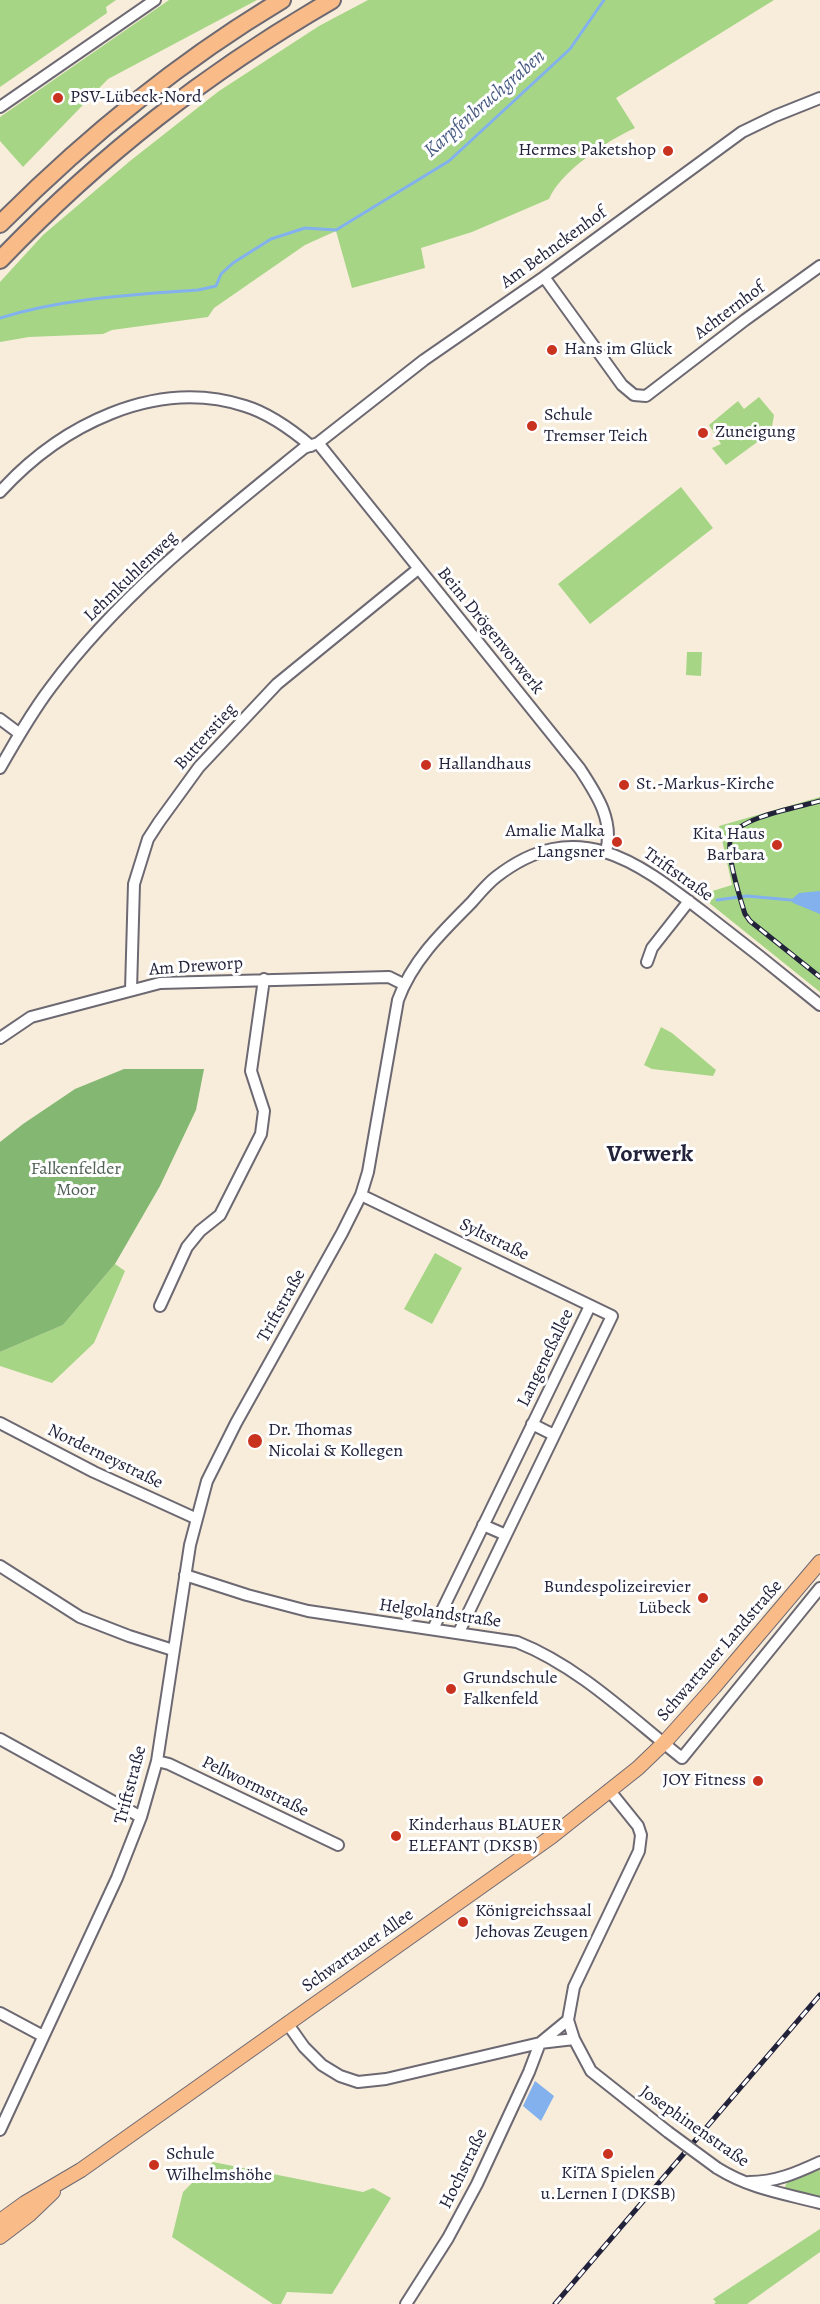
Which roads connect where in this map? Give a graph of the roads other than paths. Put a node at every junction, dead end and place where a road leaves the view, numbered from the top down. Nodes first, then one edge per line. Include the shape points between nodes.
1 (155, 0) edge
2 (282, 0) edge
3 (332, 0) edge
4 (820, 98) edge
5 (0, 107) edge
6 (0, 224) edge
7 (0, 260) edge
8 (820, 266) edge
9 (544, 277) junction
10 (315, 444) junction
11 (0, 492) edge
12 (418, 569) junction
13 (0, 719) edge
14 (20, 734) junction
15 (0, 768) edge
16 (606, 852) junction
17 (689, 901) junction
18 (647, 962) dead end
19 (264, 979) junction
20 (404, 984) junction
21 (131, 990) junction
22 (820, 1005) edge
23 (0, 1038) edge
24 (361, 1195) junction
25 (160, 1306) dead end
26 (590, 1306) junction
27 (0, 1423) edge
28 (532, 1424) junction
29 (554, 1435) junction
30 (195, 1518) junction
31 (483, 1525) junction
32 (506, 1535) junction
33 (820, 1562) edge
34 (0, 1566) edge
35 (184, 1575) junction
36 (820, 1588) edge
37 (433, 1629) junction
38 (459, 1632) junction
39 (174, 1650) junction
40 (0, 1739) edge
41 (664, 1743) junction
42 (157, 1761) junction
43 (609, 1790) junction
44 (141, 1817) junction
45 (338, 1845) dead end
46 (0, 2013) edge
47 (567, 2020) junction
48 (287, 2023) junction
49 (43, 2036) junction
50 (574, 2039) junction
51 (540, 2043) junction
52 (3, 2115) edge
53 (0, 2130) edge
54 (820, 2162) edge
55 (65, 2180) junction
56 (742, 2183) junction
57 (820, 2203) edge
58 (0, 2221) edge
59 (0, 2237) edge
60 (406, 2304) edge

1 - 5 street
2 - 6 highway via 199,53 122,113
3 - 7 highway via 217,72 145,125 86,175
4 - 9 street, Am Behnckenhof via 742,132
8 - 9 street, Achternhof via 646,396 634,395 622,385
9 - 10 street, Am Behnckenhof via 424,360
10 - 11 street, Beim Drögenvorwerk via 247,407 205,398 159,399 99,418 61,440 20,470
10 - 12 street, Beim Drögenvorwerk
10 - 14 street, Lehmkuhlenweg via 276,470 149,579 91,638 51,687
12 - 16 street, Beim Drögenvorwerk via 580,769 609,828
12 - 21 street, Butterstieg via 277,684 215,749 165,813 148,840 134,884
13 - 14 street
14 - 15 street, Lehmkuhlenweg
16 - 17 street, Triftstraße via 647,870
16 - 20 street, Triftstraße via 563,847 516,863 494,878 461,913 417,961
17 - 18 street via 652,948
17 - 22 street, Triftstraße
19 - 20 street, Am Dreworp via 388,977
19 - 21 street, Am Dreworp via 160,982
19 - 25 street via 250,1071 264,1111 261,1134 220,1215 187,1247
20 - 24 street, Triftstraße
21 - 23 street, Am Dreworp via 31,1017
24 - 26 street, Syltstraße
24 - 30 street, Triftstraße via 236,1423 207,1482
26 - 28 street, Langeneßallee
26 - 29 street, Syltstraße via 612,1316
27 - 30 street, Norderneystraße
28 - 29 street, Langeneßallee
28 - 31 street, Langeneßallee
29 - 32 street
30 - 35 street, Triftstraße
31 - 32 street
31 - 37 street, Langeneßallee
32 - 38 street
33 - 41 main road, Schwartauer Landstraße
34 - 39 street via 80,1617
35 - 37 street, Helgolandstraße via 308,1611
35 - 39 street, Triftstraße
36 - 41 street, Schwartauer Landstraße via 682,1758
37 - 38 street, Helgolandstraße
38 - 41 street, Helgolandstraße via 517,1642 539,1651 579,1676
39 - 42 street, Triftstraße
40 - 44 street
41 - 43 main road, Schwartauer Allee
42 - 44 street, Triftstraße
42 - 45 street, Pellwormstraße
43 - 47 street via 638,1826 639,1851 574,1987
43 - 48 main road, Schwartauer Allee via 551,1837
44 - 49 street, Triftstraße via 117,1878
46 - 49 street
47 - 50 street
47 - 51 street
48 - 51 street via 322,2065 358,2082
48 - 55 main road, Schwartauer Allee
49 - 52 street, Triftstraße
50 - 51 street
50 - 56 street, Josephinenstraße, bridge via 591,2071 668,2132
51 - 60 street, Hochstraße via 477,2184
52 - 53 street, Triftstraße
54 - 56 street via 770,2182
55 - 58 main road, Schwartauer Allee
55 - 59 main road, Schwartauer Allee via 29,2216
56 - 57 street, Josephinenstraße

